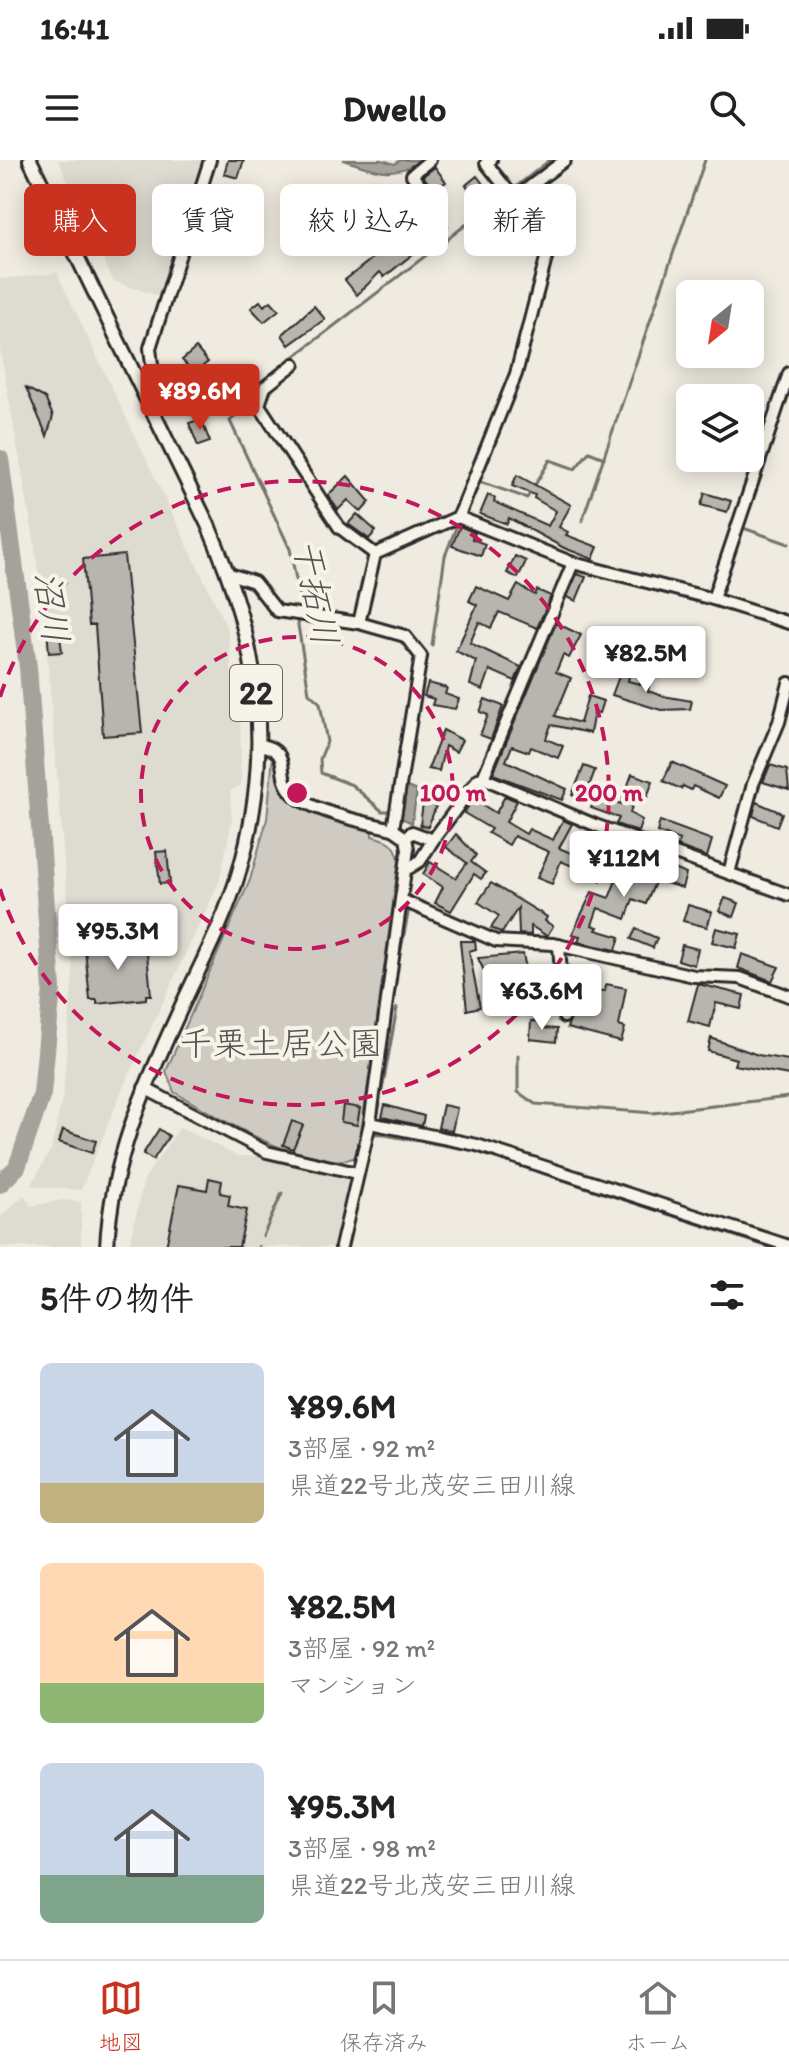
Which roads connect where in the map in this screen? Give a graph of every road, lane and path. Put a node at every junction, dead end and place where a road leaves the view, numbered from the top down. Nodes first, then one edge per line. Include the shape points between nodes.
1 (30, 160) edge
2 (210, 160) edge
3 (430, 160) edge
4 (491, 160) edge
5 (565, 160) edge
6 (419, 184) edge
7 (504, 184) edge
8 (526, 184) edge
9 (547, 256) edge
10 (294, 364) dead end
11 (789, 373) edge
12 (146, 399) junction
13 (784, 406) edge
14 (458, 517) junction
15 (375, 554) junction
16 (573, 563) junction
17 (230, 574) junction
18 (713, 599) junction
19 (359, 623) junction
20 (789, 623) edge
21 (789, 683) edge
22 (258, 744) junction
23 (483, 778) junction
24 (393, 829) junction
25 (406, 838) junction
26 (433, 840) junction
27 (409, 868) junction
28 (729, 873) junction
29 (789, 895) edge
30 (404, 901) junction
31 (559, 945) junction
32 (789, 996) edge
33 (564, 1017) dead end
34 (144, 1088) junction
35 (370, 1123) junction
36 (357, 1173) junction
37 (789, 1246) edge
38 (107, 1247) edge
39 (341, 1247) edge

1 - 12 main road, 22
2 - 12 street via 150,348 155,390
3 - 6 street via 412,175
4 - 7 street via 486,163
5 - 8 street
9 - 14 street via 516,374
10 - 15 street via 265,387 259,405 339,527
11 - 13 street
12 - 17 main road, 22
13 - 18 street
14 - 15 street
14 - 16 street
15 - 19 street
16 - 18 street
16 - 23 street
17 - 19 street via 254,582 277,611
17 - 22 main road, 22 via 255,668
18 - 20 street
19 - 24 street via 405,636 421,656
21 - 28 street
22 - 24 street via 276,748 283,779 306,803
22 - 34 main road, 22 via 253,814 238,874
23 - 26 street
23 - 28 street
24 - 25 street
25 - 26 street via 412,832
25 - 27 street
26 - 27 street
27 - 30 street
28 - 29 street
30 - 31 street via 496,941
30 - 35 street
31 - 32 street via 694,976 740,978
31 - 33 street
34 - 36 street via 267,1152
34 - 38 main road, 22 via 125,1139
35 - 36 street
35 - 37 street via 477,1145
36 - 39 street

